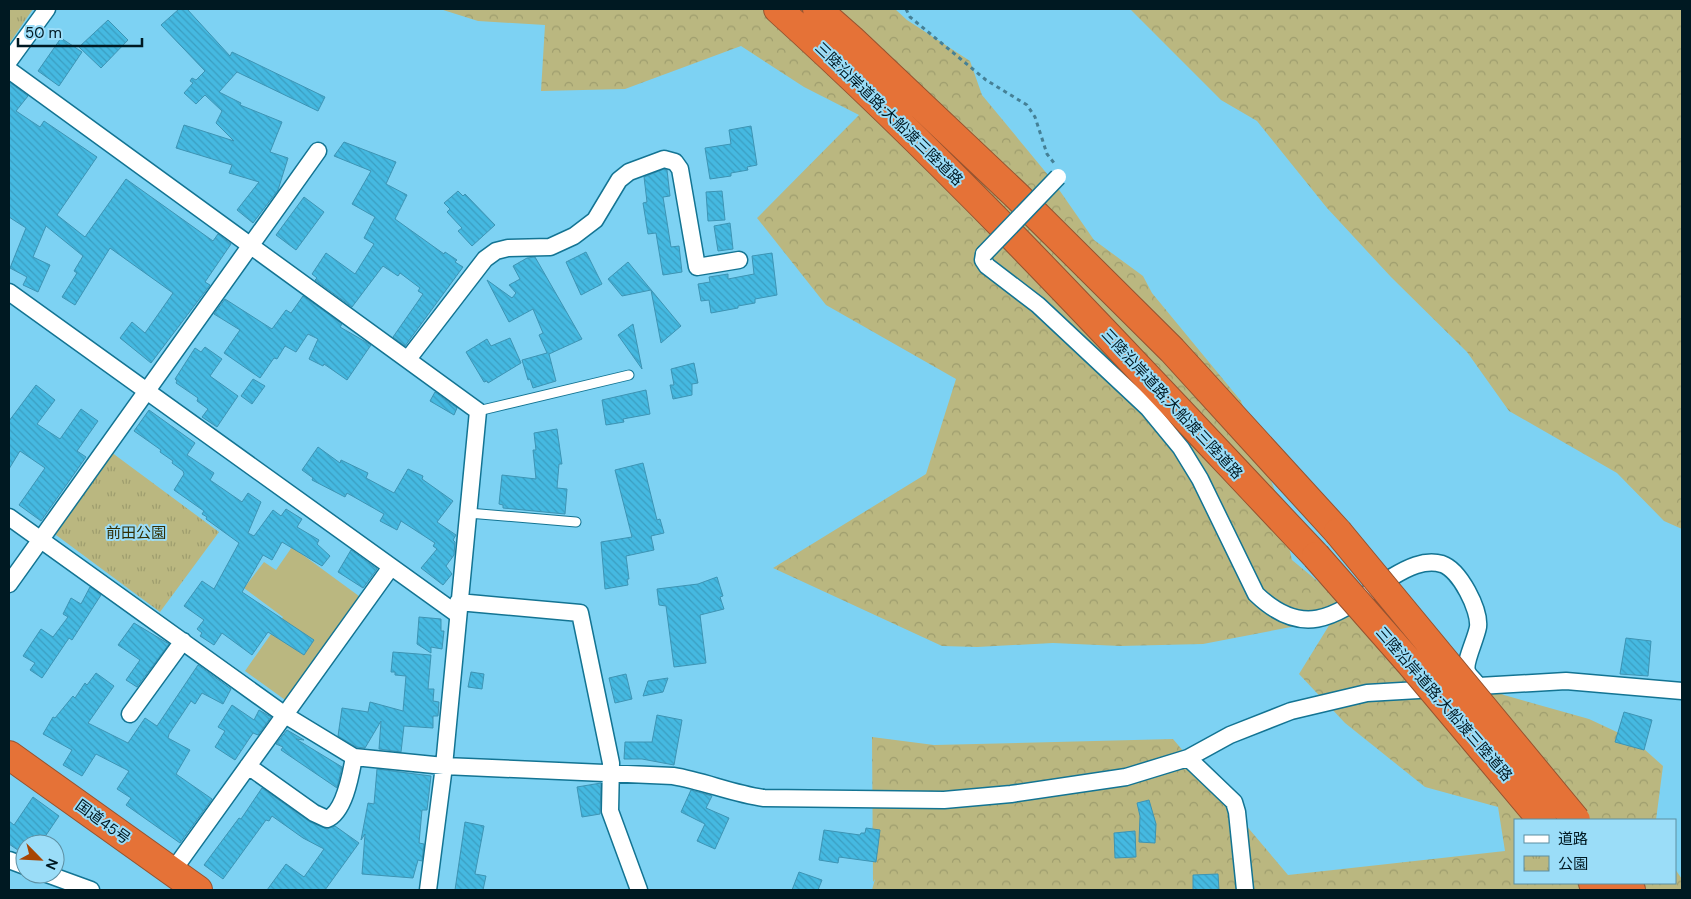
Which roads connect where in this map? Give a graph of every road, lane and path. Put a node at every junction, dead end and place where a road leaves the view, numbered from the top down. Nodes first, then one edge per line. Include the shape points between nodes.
1 (47, 9) edge
2 (778, 9) edge
3 (816, 9) edge
4 (906, 9) edge
5 (9, 61) edge
6 (9, 70) edge
7 (318, 151) dead end
8 (1058, 177) joint
9 (251, 245) junction
10 (739, 260) dead end
11 (9, 292) edge
12 (408, 359) junction
13 (629, 375) dead end
14 (146, 391) junction
15 (478, 411) junction
16 (468, 513) junction
17 (9, 517) edge
18 (576, 522) dead end
19 (40, 540) junction
20 (391, 567) junction
21 (9, 584) edge
22 (458, 608) junction
23 (182, 641) junction
24 (1479, 686) junction
25 (1682, 691) edge
26 (130, 714) dead end
27 (285, 715) junction
28 (9, 754) edge
29 (354, 757) junction
30 (1188, 758) junction
31 (248, 766) junction
32 (444, 766) junction
33 (612, 772) junction
34 (1541, 819) edge
35 (1575, 819) edge
36 (172, 872) junction
37 (65, 881) edge
38 (91, 890) edge
39 (198, 890) edge
40 (428, 890) edge
41 (639, 890) edge
42 (1245, 890) edge

1 - 5 street
2 - 34 highway, 三陸沿岸道路;大船渡三陸道路, bridge via 982,202 1316,556
3 - 35 highway, 三陸沿岸道路;大船渡三陸道路, bridge via 1009,188 1165,343 1338,532
4 - 8 path via 910,16 986,80 1027,105 1035,117 1046,154 1063,174
6 - 9 street
7 - 9 street
8 - 24 street, bridge via 984,254 983,260 1038,305 1141,402 1181,448 1200,479 1256,594 1282,614 1312,621 1332,616 1407,568 1422,563 1443,564 1459,578 1473,602 1478,626 1466,672
9 - 12 street
9 - 14 street
10 - 12 street via 698,267 680,169 675,162 664,159 628,172 619,180 595,220 574,236 550,247 496,251 485,259
11 - 14 street
12 - 15 street
13 - 15 lane
14 - 19 street
14 - 20 street
15 - 16 street
16 - 18 lane
16 - 22 street
17 - 19 street
19 - 21 street
19 - 23 street
20 - 22 street
20 - 27 street
22 - 32 street
22 - 33 street via 580,613
23 - 26 street
23 - 27 street
24 - 25 street via 1566,681
24 - 30 street via 1367,693 1328,701 1291,711 1230,735
27 - 29 street
27 - 31 street
28 - 36 highway, 国道45号
29 - 31 street via 348,788 332,817 327,819
29 - 32 street
30 - 33 street via 1126,777 944,800 764,798 691,779
30 - 42 street via 1234,802
31 - 36 street
32 - 33 street
32 - 40 street
33 - 41 street via 610,811
36 - 39 highway, 国道45号
37 - 38 street

